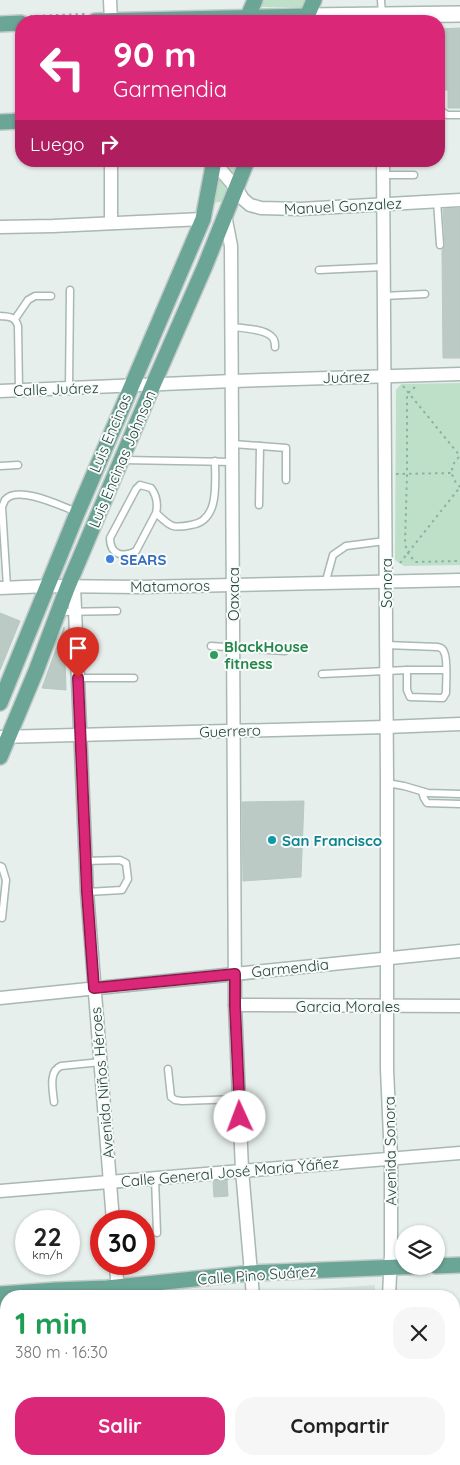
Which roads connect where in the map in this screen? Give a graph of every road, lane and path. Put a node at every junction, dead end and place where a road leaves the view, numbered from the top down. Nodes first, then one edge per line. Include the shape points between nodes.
1 (110, 0) edge
2 (255, 0) edge
3 (314, 0) edge
4 (382, 12) edge
5 (460, 14) edge
6 (111, 15) edge
7 (249, 15) edge
8 (308, 15) edge
9 (349, 15) edge
10 (0, 24) edge
11 (15, 24) edge
12 (445, 114) edge
13 (460, 115) edge
14 (15, 121) edge
15 (0, 122) edge
16 (111, 167) edge
17 (213, 167) edge
18 (218, 167) edge
19 (245, 167) edge
20 (383, 167) edge
21 (383, 175) junction
22 (414, 175) dead end
23 (236, 188) junction
24 (460, 200) edge
25 (437, 201) junction
26 (383, 204) junction
27 (225, 215) junction
28 (203, 219) junction
29 (111, 223) junction
30 (0, 228) edge
31 (440, 245) dead end
32 (383, 267) junction
33 (319, 270) dead end
34 (70, 290) dead end
35 (425, 294) dead end
36 (51, 296) dead end
37 (384, 296) junction
38 (0, 316) edge
39 (15, 319) junction
40 (232, 327) junction
41 (275, 347) dead end
42 (460, 374) edge
43 (384, 376) junction
44 (232, 381) junction
45 (401, 384) dead end
46 (153, 385) junction
47 (130, 386) junction
48 (414, 387) dead end
49 (69, 388) junction
50 (20, 390) junction
51 (0, 391) edge
52 (408, 392) junction
53 (233, 444) junction
54 (260, 446) junction
55 (460, 456) edge
56 (122, 460) junction
57 (215, 461) junction
58 (233, 462) junction
59 (18, 465) dead end
60 (0, 466) edge
61 (452, 473) junction
62 (396, 474) dead end
63 (407, 474) junction
64 (286, 480) dead end
65 (460, 487) edge
66 (258, 505) dead end
67 (77, 512) junction
68 (156, 513) junction
69 (386, 542) junction
70 (408, 553) junction
71 (460, 561) edge
72 (400, 563) dead end
73 (460, 580) edge
74 (386, 581) junction
75 (325, 584) junction
76 (233, 585) junction
77 (48, 586) junction
78 (71, 586) junction
79 (4, 587) edge
80 (117, 611) dead end
81 (58, 612) junction
82 (75, 612) junction
83 (386, 645) junction
84 (210, 646) dead end
85 (233, 646) junction
86 (285, 651) dead end
87 (407, 670) junction
88 (446, 670) junction
89 (386, 671) junction
90 (322, 674) dead end
91 (78, 678) junction
92 (134, 678) dead end
93 (0, 704) edge
94 (460, 724) edge
95 (386, 727) junction
96 (234, 730) junction
97 (80, 735) junction
98 (4, 736) edge
99 (0, 757) edge
100 (387, 784) junction
101 (422, 792) junction
102 (460, 794) edge
103 (460, 804) edge
104 (85, 861) junction
105 (0, 866) edge
106 (87, 892) junction
107 (2, 918) dead end
108 (460, 952) edge
109 (387, 958) junction
110 (235, 974) junction
111 (94, 988) junction
112 (0, 998) edge
113 (235, 1006) junction
114 (387, 1006) junction
115 (460, 1006) edge
116 (101, 1062) junction
117 (168, 1069) dead end
118 (239, 1099) junction
119 (54, 1102) dead end
120 (460, 1153) edge
121 (391, 1159) junction
122 (242, 1170) junction
123 (155, 1178) junction
124 (111, 1182) junction
125 (0, 1190) edge
126 (112, 1210) edge
127 (158, 1233) dead end
128 (460, 1265) edge
129 (445, 1266) edge
130 (390, 1267) junction
131 (395, 1267) edge
132 (251, 1273) junction
133 (115, 1275) edge
134 (114, 1290) edge
135 (252, 1290) edge
136 (389, 1290) edge

1 - 6 street
2 - 7 main road
3 - 8 main road
4 - 5 street
4 - 9 street
10 - 11 main road
12 - 13 lane
14 - 15 main road
16 - 29 street
17 - 28 main road, Luis Encinas
18 - 23 street, Manuel Gonzalez
19 - 23 main road, Luis Encinas Johnson
20 - 21 street, Sonora
21 - 22 lane
21 - 26 street, Sonora
23 - 26 street, Manuel Gonzalez via 250,205 261,208 300,210
23 - 27 main road, Luis Encinas Johnson
24 - 25 street, Manuel Gonzalez
25 - 26 street, Manuel Gonzalez
25 - 31 lane
26 - 32 street, Sonora
27 - 40 street, Oaxaca via 231,246
27 - 46 main road, Luis Encinas Johnson
28 - 29 street
28 - 47 main road, Luis Encinas
29 - 30 street
32 - 33 lane
32 - 37 street, Sonora
34 - 49 lane
35 - 37 lane
36 - 39 lane via 35,296 28,300
37 - 43 street, Sonora
38 - 39 lane
39 - 50 lane via 19,333
40 - 41 lane via 271,335
40 - 44 street, Oaxaca
42 - 43 street, Juárez
43 - 44 street, Juárez
43 - 69 street, Sonora
44 - 46 street, Calle Juárez
44 - 53 street, Oaxaca
45 - 52 path
46 - 47 street, Calle Juárez
46 - 56 main road, Luis Encinas Johnson
47 - 49 street, Calle Juárez
47 - 67 main road, Luis Encinas
48 - 52 path
49 - 50 street, Calle Juárez
50 - 51 street, Calle Juárez
52 - 55 path
52 - 63 path
53 - 54 lane
53 - 58 street, Oaxaca
54 - 64 lane via 286,448
54 - 66 lane
55 - 61 path via 453,464
56 - 57 lane
56 - 78 main road, Luis Encinas Johnson
57 - 58 lane
57 - 68 lane via 214,499 209,514 202,521 175,527
58 - 76 street, Oaxaca
59 - 60 lane
61 - 63 path
61 - 65 path
62 - 63 path
63 - 70 path via 405,544
65 - 70 path
67 - 77 main road, Luis Encinas
67 - 79 lane via 29,495 13,495 5,499 2,507
68 - 68 lane via 158,504 154,492 140,485 110,538 110,544 118,554 124,556 136,551
69 - 74 street, Sonora
69 - 75 lane via 346,546 333,555
70 - 71 path via 415,562
70 - 72 path
73 - 74 street, Matamoros
74 - 75 street, Matamoros
74 - 83 street, Sonora
75 - 76 street, Matamoros
76 - 78 street, Matamoros
76 - 85 street, Oaxaca
77 - 78 street, Matamoros
77 - 79 street, Matamoros
77 - 93 main road, Luis Encinas
78 - 81 main road, Luis Encinas Johnson
78 - 82 street, Avenida Niños Héroes
80 - 82 lane
81 - 82 lane
81 - 98 main road, Luis Encinas Johnson via 36,672
82 - 91 street, Avenida Niños Héroes
83 - 88 lane via 438,647 444,652
83 - 89 street, Sonora
84 - 85 lane
85 - 86 lane
85 - 96 street, Oaxaca
87 - 88 lane
87 - 88 lane via 410,697 443,698
87 - 89 lane
89 - 90 lane
89 - 95 street, Sonora
91 - 92 lane
91 - 97 street, Avenida Niños Héroes
94 - 95 street, Guerrero
95 - 96 street, Guerrero
95 - 100 street, Sonora
96 - 97 street, Guerrero
96 - 110 street, Oaxaca
97 - 98 street, Guerrero
97 - 104 street, Avenida Niños Héroes
98 - 99 main road, Luis Encinas Johnson
100 - 101 lane
100 - 109 street, Sonora
101 - 102 lane
101 - 103 lane via 427,803
104 - 106 street, Avenida Niños Héroes
104 - 106 lane via 126,862 128,879 122,890
105 - 107 lane via 6,880
106 - 111 street, Avenida Niños Héroes
108 - 109 street, Garmendia
109 - 110 street, Garmendia
109 - 114 street, Sonora
110 - 111 street, Garmendia
110 - 113 street, Oaxaca
111 - 112 street, Garmendia
111 - 116 street, Avenida Niños Héroes
113 - 114 street, Garcia Morales
113 - 118 street, Oaxaca
114 - 115 street, Garcia Morales
114 - 121 street, Avenida Sonora
116 - 119 lane via 56,1067
116 - 124 street, Avenida Niños Héroes
117 - 118 lane via 171,1097 175,1100
118 - 122 street, Oaxaca
120 - 121 street, Calle General José María Yáñez
121 - 122 street, Calle General José María Yáñez
121 - 130 street, Avenida Sonora
122 - 123 street, Calle General José María Yáñez
122 - 132 street, Oaxaca
123 - 124 street, Calle General José María Yáñez
123 - 127 lane
124 - 125 street, Calle General José María Yáñez
124 - 126 street, Avenida Niños Héroes
128 - 129 main road
130 - 131 main road, Calle Pino Suárez
130 - 132 main road, Calle Pino Suárez
130 - 136 street, Avenida Sonora
132 - 134 main road, Calle Pino Suárez
132 - 135 street, Oaxaca
133 - 134 street

